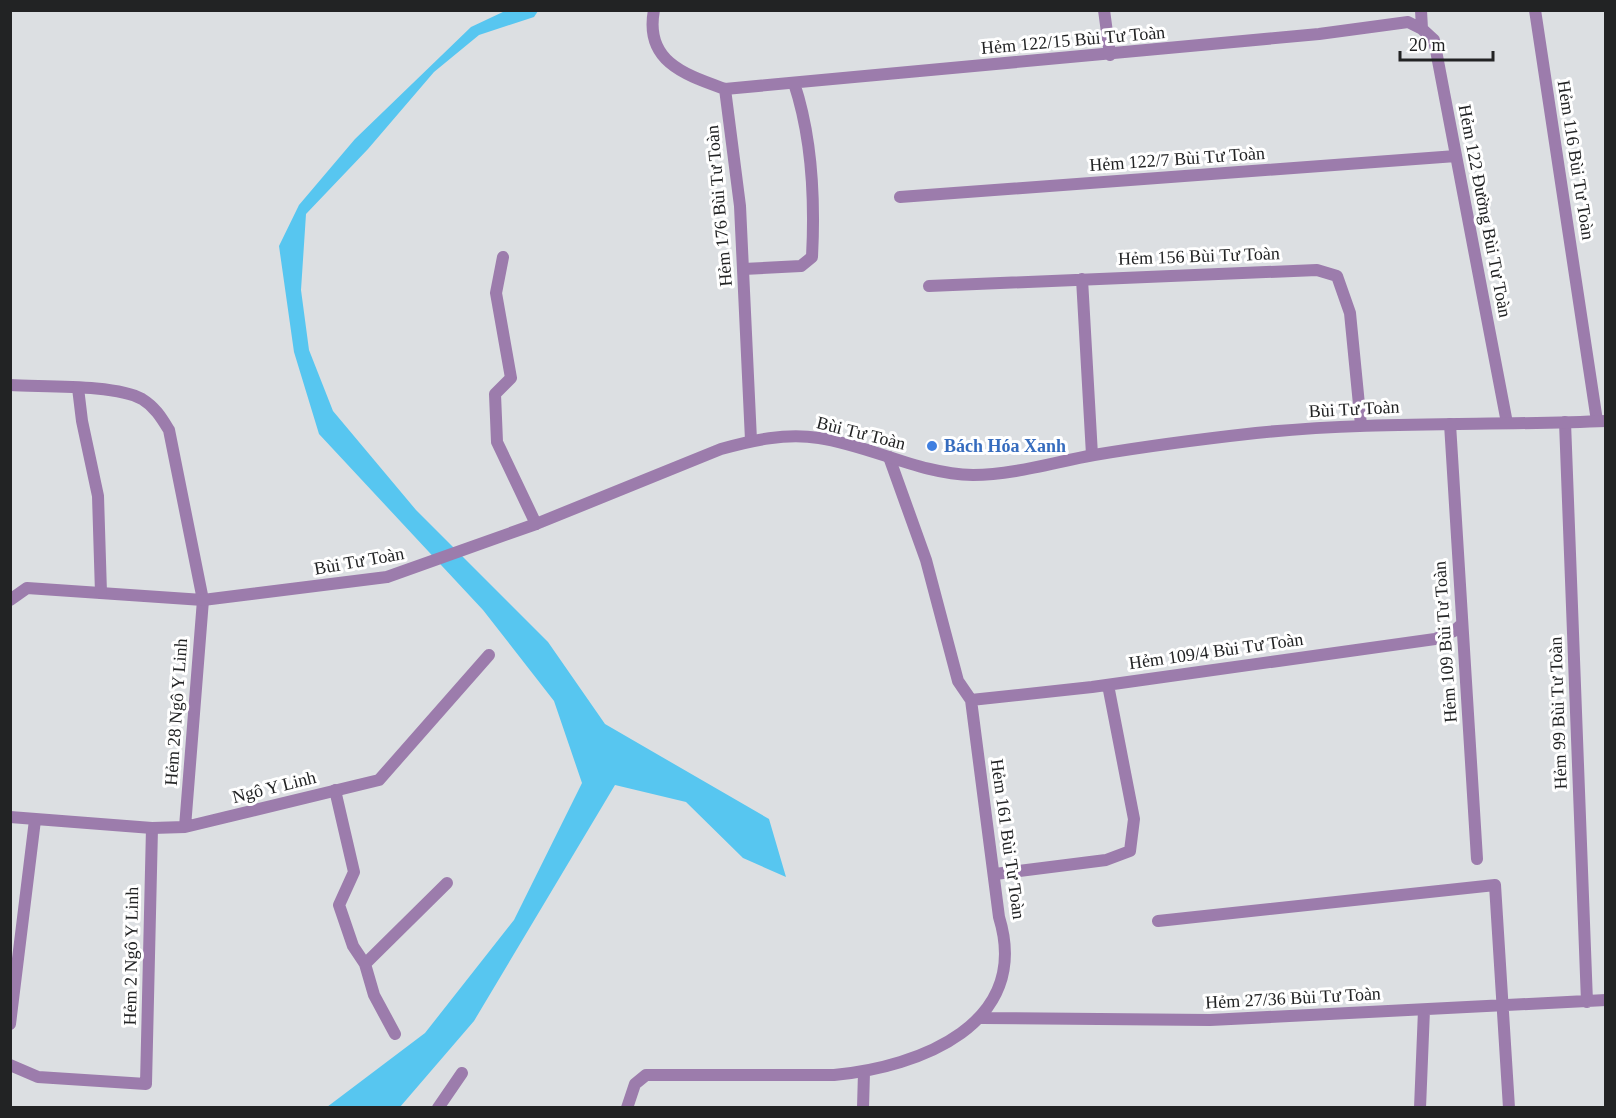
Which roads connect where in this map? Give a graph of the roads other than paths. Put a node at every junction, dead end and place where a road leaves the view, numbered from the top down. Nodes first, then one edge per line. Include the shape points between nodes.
1 (654, 10) edge
2 (1104, 10) edge
3 (1421, 10) edge
4 (1535, 10) edge
5 (1422, 29) junction
6 (1110, 55) junction
7 (794, 83) junction
8 (725, 90) junction
9 (1456, 156) junction
10 (900, 197) dead end
11 (503, 257) dead end
12 (744, 270) junction
13 (1082, 279) junction
14 (929, 286) dead end
15 (10, 385) edge
16 (78, 388) junction
17 (1601, 421) edge
18 (1565, 422) junction
19 (1450, 423) junction
20 (1507, 423) junction
21 (1361, 424) junction
22 (751, 440) junction
23 (1092, 455) junction
24 (889, 457) junction
25 (536, 524) junction
26 (101, 593) junction
27 (10, 600) edge
28 (203, 600) junction
29 (1462, 624) junction
30 (489, 655) dead end
31 (1108, 684) junction
32 (971, 700) junction
33 (335, 790) junction
34 (10, 817) edge
35 (35, 820) junction
36 (185, 827) junction
37 (152, 828) junction
38 (1477, 859) dead end
39 (995, 874) junction
40 (447, 883) dead end
41 (1158, 921) dead end
42 (365, 964) junction
43 (1605, 1000) edge
44 (1587, 1002) junction
45 (1503, 1006) junction
46 (1424, 1010) junction
47 (982, 1018) junction
48 (10, 1024) edge
49 (395, 1034) dead end
50 (10, 1065) edge
51 (864, 1072) junction
52 (462, 1074) dead end
53 (438, 1107) edge
54 (627, 1107) edge
55 (863, 1107) edge
56 (1420, 1107) edge
57 (1509, 1107) edge

1 - 8 street via 655,43 668,64
2 - 6 street
3 - 5 street, Hẻm 122 Đường Bùi Tư Toàn
4 - 17 street, Hẻm 116 Bùi Tư Toàn
5 - 6 street, Hẻm 122/15 Bùi Tư Toàn via 1408,22
5 - 9 street, Hẻm 122 Đường Bùi Tư Toàn via 1434,40
6 - 7 street, Hẻm 122/15 Bùi Tư Toàn
7 - 8 street, Hẻm 122/15 Bùi Tư Toàn
7 - 12 street via 809,153 812,257 801,266
8 - 12 street, Hẻm 176 Bùi Tư Toàn
9 - 10 street, Hẻm 122/7 Bùi Tư Toàn
9 - 20 street, Hẻm 122 Đường Bùi Tư Toàn
11 - 25 street via 496,293 511,378 495,394 497,442
12 - 22 street, Hẻm 176 Bùi Tư Toàn
13 - 14 street, Hẻm 156 Bùi Tư Toàn
13 - 21 street, Hẻm 156 Bùi Tư Toàn via 1317,270 1337,276 1345,293
13 - 23 street
15 - 16 street, Hẻm 28 Ngô Y Linh
16 - 26 street via 81,421 98,496
16 - 28 street, Hẻm 28 Ngô Y Linh via 140,398 158,411 169,430
17 - 18 street, Bùi Tư Toàn
18 - 20 street, Bùi Tư Toàn
18 - 44 street, Hẻm 99 Bùi Tư Toàn
19 - 20 street, Bùi Tư Toàn
19 - 21 street, Bùi Tư Toàn
19 - 29 street, Hẻm 109 Bùi Tư Toàn
21 - 23 street, Bùi Tư Toàn
22 - 24 street, Bùi Tư Toàn via 784,436 819,438
22 - 25 street, Bùi Tư Toàn
23 - 24 street, Bùi Tư Toàn via 975,475 939,471
24 - 32 street, Hẻm 161 Bùi Tư Toàn via 926,560 958,681
25 - 28 street, Bùi Tư Toàn via 421,567 358,583
26 - 27 street, Bùi Tư Toàn via 27,588
26 - 28 street, Bùi Tư Toàn
28 - 36 street, Hẻm 28 Ngô Y Linh
29 - 31 street, Hẻm 109/4 Bùi Tư Toàn via 1435,639
29 - 38 street, Hẻm 109 Bùi Tư Toàn
30 - 33 street, Ngô Y Linh via 380,780
31 - 32 street, Hẻm 109/4 Bùi Tư Toàn
31 - 39 street via 1134,819 1130,851 1095,862
32 - 39 street, Hẻm 161 Bùi Tư Toàn
33 - 36 street, Ngô Y Linh
33 - 42 street via 354,872 339,905 353,946
34 - 35 street, Ngô Y Linh
35 - 37 street, Ngô Y Linh
35 - 48 street
36 - 37 street, Ngô Y Linh
37 - 50 street, Hẻm 2 Ngô Y Linh via 146,1084 38,1077
39 - 47 street, Hẻm 161 Bùi Tư Toàn via 1007,951
40 - 42 street
41 - 45 street via 1495,885
42 - 49 street via 374,995
43 - 44 street, Hẻm 27/36 Bùi Tư Toàn
44 - 45 street, Hẻm 27/36 Bùi Tư Toàn
45 - 46 street, Hẻm 27/36 Bùi Tư Toàn
45 - 57 street
46 - 47 street, Hẻm 27/36 Bùi Tư Toàn via 1210,1020
46 - 56 street
47 - 51 street, Hẻm 161 Bùi Tư Toàn via 927,1053
51 - 54 street, Hẻm 161 Bùi Tư Toàn via 646,1075 635,1084
51 - 55 street
52 - 53 street

